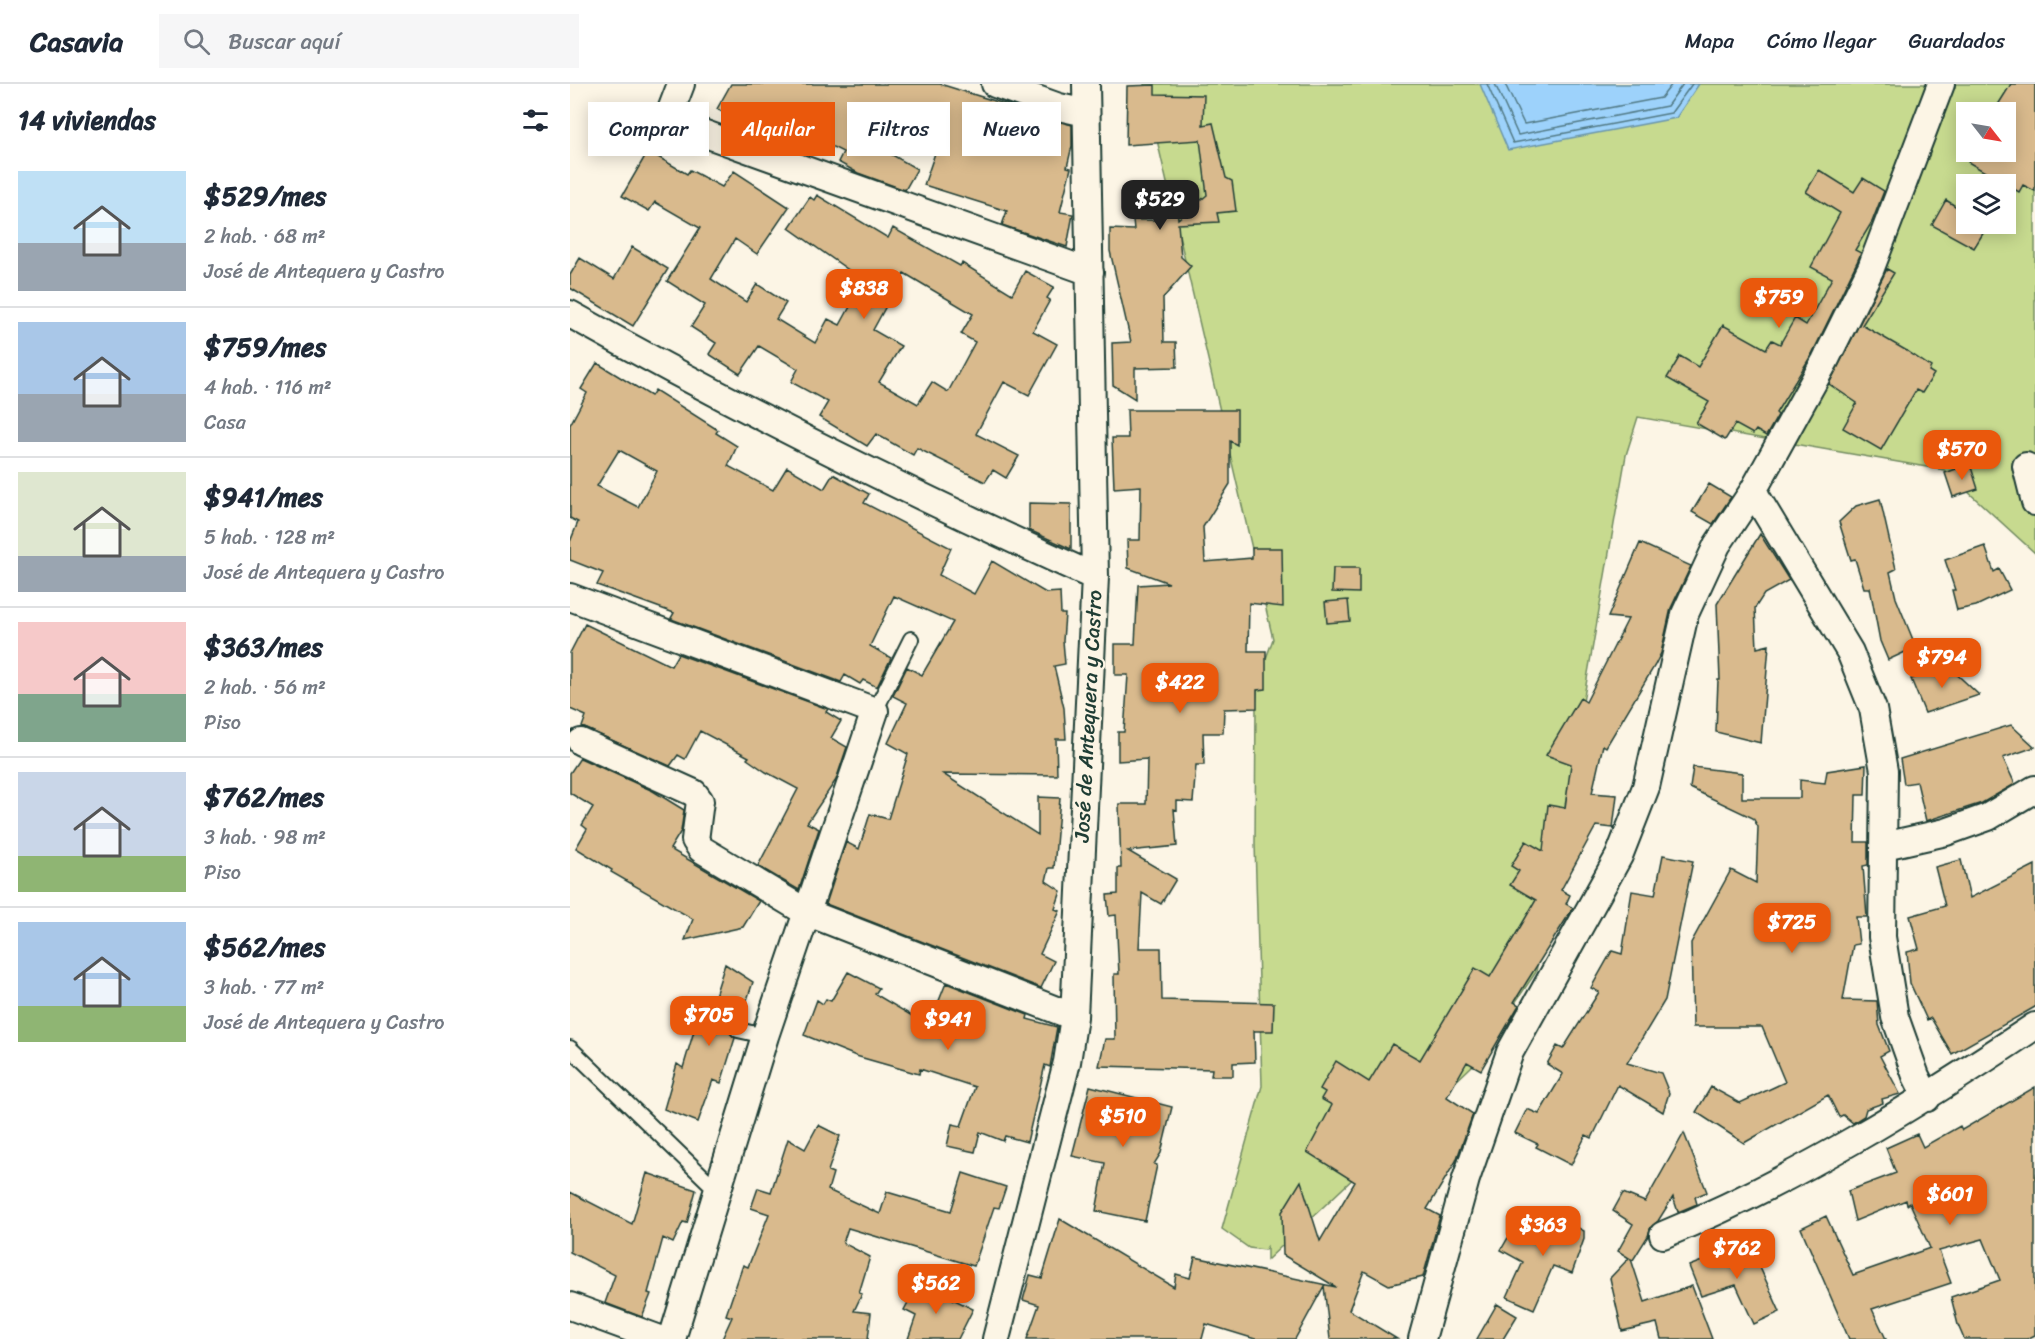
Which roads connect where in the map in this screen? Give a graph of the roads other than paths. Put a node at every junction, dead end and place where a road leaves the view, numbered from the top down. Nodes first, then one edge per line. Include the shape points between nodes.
1 (681, 84) edge
2 (995, 84) edge
3 (1086, 84) edge
4 (1941, 84) edge
5 (1086, 113) junction
6 (1090, 272) junction
7 (570, 314) edge
8 (2026, 466) dead end
9 (1753, 490) junction
10 (2035, 502) edge
11 (1095, 577) junction
12 (570, 597) edge
13 (911, 639) dead end
14 (875, 711) junction
15 (581, 742) dead end
16 (2035, 789) edge
17 (1884, 846) junction
18 (806, 912) junction
19 (1074, 1017) junction
20 (2035, 1026) edge
21 (738, 1030) dead end
22 (765, 1036) junction
23 (570, 1048) edge
24 (1927, 1098) junction
25 (718, 1191) junction
26 (1663, 1235) dead end
27 (570, 1306) edge
28 (660, 1339) edge
29 (672, 1339) edge
30 (996, 1339) edge
31 (1422, 1339) edge

1 - 6 street via 669,113 672,122
2 - 5 street
3 - 5 street, José de Antequera y Castro
4 - 9 street via 1871,268 1825,361
5 - 6 street, José de Antequera y Castro
6 - 11 street, José de Antequera y Castro
7 - 11 street via 654,361 965,518
8 - 10 street
9 - 17 street via 1850,652 1873,709 1884,771
9 - 31 street via 1717,545 1685,614 1646,787 1619,856 1510,1052 1466,1179
11 - 19 street, José de Antequera y Castro
12 - 14 street
13 - 14 lane
14 - 18 street
15 - 18 street via 694,793 700,801 695,840 701,849
16 - 17 street via 1988,817 1946,832
17 - 24 street via 1882,937 1895,1017
18 - 19 street
18 - 22 street
19 - 30 street, José de Antequera y Castro via 1067,1062
20 - 24 street
21 - 22 lane
22 - 25 street
23 - 25 lane
24 - 26 street via 1718,1212
25 - 29 street
27 - 28 street

